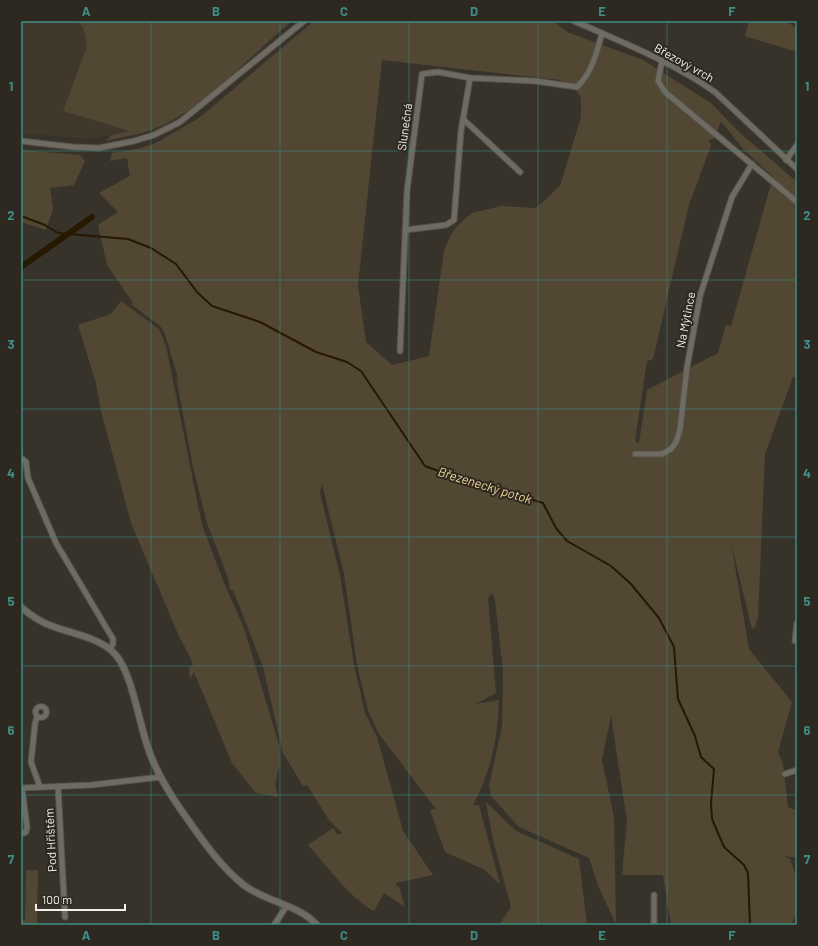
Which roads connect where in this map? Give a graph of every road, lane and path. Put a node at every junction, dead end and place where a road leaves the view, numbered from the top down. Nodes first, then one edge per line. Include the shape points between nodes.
1 (304, 21) edge
2 (574, 21) edge
3 (602, 33) junction
4 (662, 61) junction
5 (470, 78) junction
6 (463, 119) junction
7 (21, 141) edge
8 (797, 145) edge
9 (786, 160) junction
10 (752, 164) junction
11 (797, 170) edge
12 (520, 172) dead end
13 (797, 202) edge
14 (406, 230) junction
15 (400, 351) dead end
16 (635, 454) dead end
17 (21, 458) edge
18 (21, 607) edge
19 (797, 623) edge
20 (795, 641) dead end
21 (110, 649) junction
22 (37, 717) dead end
23 (797, 770) edge
24 (786, 774) dead end
25 (161, 777) junction
26 (58, 786) junction
27 (40, 787) junction
28 (22, 788) edge
29 (21, 834) edge
30 (654, 895) dead end
31 (286, 907) junction
32 (65, 917) dead end
33 (274, 925) edge
34 (317, 925) edge
35 (654, 925) edge

1 - 7 street via 180,122 154,135 134,142 98,148
2 - 3 street, Březový vrch
3 - 4 street, Březový vrch
3 - 5 street, Slunečná via 595,58 583,82 577,87 534,81
4 - 9 street, Březový vrch via 715,92
4 - 10 street via 658,81 665,92
5 - 6 street
5 - 14 street, Slunečná via 438,72 422,74 407,190
6 - 12 street
6 - 14 street via 454,220 446,225
8 - 9 street
9 - 11 street, Březový vrch
10 - 13 street
10 - 16 street, Na Mýtince via 732,197 700,296 687,367 680,430 676,442 671,449 662,454
14 - 15 street, Slunečná
17 - 21 street via 26,462 28,478 56,543 113,639
18 - 21 street via 43,622
19 - 20 street
21 - 25 street via 124,668 148,746
22 - 27 street via 31,762
23 - 24 street
25 - 26 street
25 - 31 street via 223,865 245,886
26 - 27 street
26 - 32 street, Pod Hřištěm
27 - 28 street
28 - 29 street via 27,827 26,832
30 - 35 street
31 - 33 street
31 - 34 street

